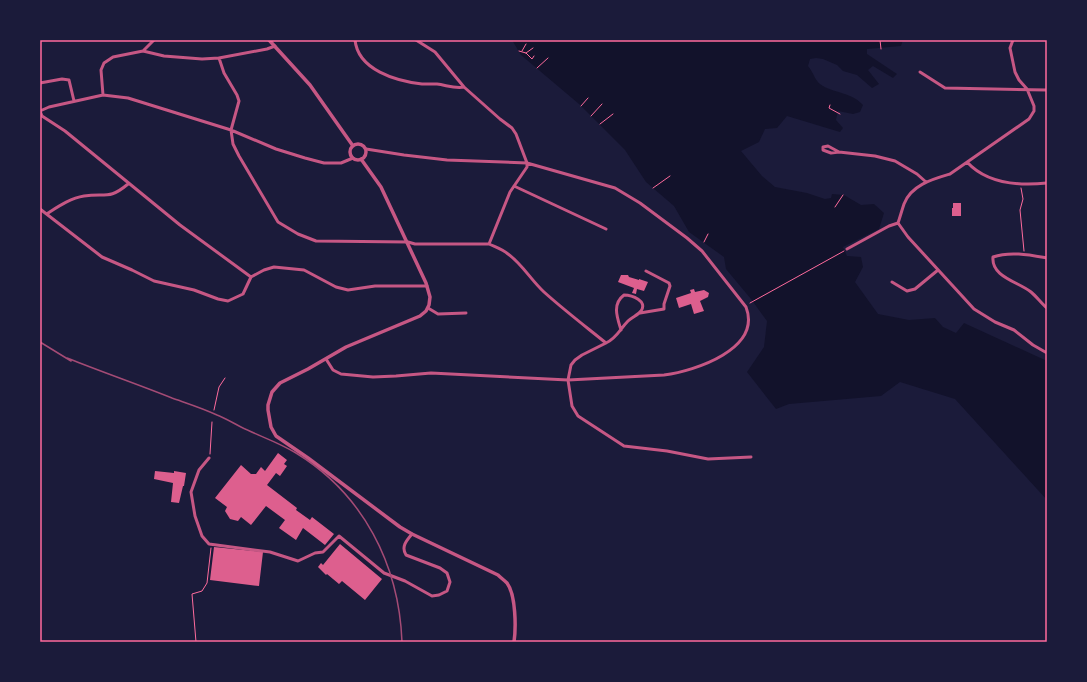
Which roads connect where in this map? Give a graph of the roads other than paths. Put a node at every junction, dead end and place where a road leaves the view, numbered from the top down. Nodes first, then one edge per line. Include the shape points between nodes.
1 (154, 40) edge
2 (270, 40) edge
3 (355, 40) edge
4 (416, 40) edge
5 (1012, 40) edge
6 (275, 46) junction
7 (143, 51) junction
8 (219, 58) junction
9 (920, 72) dead end
10 (40, 82) edge
11 (464, 88) junction
12 (1028, 89) junction
13 (1047, 90) edge
14 (103, 95) junction
15 (74, 101) junction
16 (40, 111) edge
17 (230, 130) junction
18 (353, 146) junction
19 (366, 149) junction
20 (839, 152) dead end
21 (353, 158) junction
22 (361, 159) junction
23 (967, 162) junction
24 (527, 163) junction
25 (926, 182) junction
26 (1047, 183) edge
27 (128, 184) junction
28 (514, 186) junction
29 (40, 209) edge
30 (48, 213) junction
31 (898, 223) junction
32 (606, 229) dead end
33 (408, 242) junction
34 (489, 244) junction
35 (847, 249) road end
36 (1047, 258) edge
37 (938, 270) junction
38 (646, 271) dead end
39 (251, 277) junction
40 (892, 282) dead end
41 (427, 286) junction
42 (428, 308) junction
43 (1047, 308) edge
44 (466, 313) dead end
45 (640, 313) junction
46 (621, 330) junction
47 (606, 343) junction
48 (1047, 353) edge
49 (326, 359) junction
50 (568, 380) junction
51 (751, 457) dead end
52 (209, 458) road end
53 (412, 534) junction
54 (514, 642) edge

1 - 7 street
2 - 6 street
3 - 11 street via 359,54 386,76 422,84
4 - 11 street via 434,52
5 - 12 street via 1010,48 1014,72
6 - 8 street
6 - 18 street via 310,85
7 - 8 street via 179,58
7 - 14 street via 112,57 104,63 101,70
8 - 17 street via 239,101
9 - 12 street via 945,88
10 - 15 street via 70,80
11 - 24 street via 512,128
12 - 13 street
12 - 23 street via 1034,111 1029,119
14 - 15 street
14 - 17 street via 139,101
15 - 16 street
16 - 27 street via 42,116 65,131
17 - 21 street via 305,158 341,163
17 - 33 street via 239,156 278,222 316,241
18 - 19 street via 360,144
18 - 21 street via 350,152
19 - 22 street via 366,154
19 - 24 street via 447,160
20 - 25 street via 895,161
21 - 22 street
22 - 33 street via 380,187
23 - 25 street via 950,174
23 - 26 street via 979,173 1009,183
24 - 28 street
24 - 50 street via 598,182 632,197 702,251 746,306 749,315 746,332 735,347 701,366 664,375
25 - 31 street via 907,197
27 - 30 street via 119,192 109,195 76,198
27 - 39 street
28 - 32 street
28 - 34 street
29 - 30 street
30 - 39 street via 98,254 154,281 228,301 243,294
31 - 35 street
31 - 37 street
33 - 34 street
33 - 41 street
34 - 47 street via 508,253 543,291
36 - 43 street via 1000,255 994,257 993,263 996,270 1031,291
37 - 40 street via 915,289 907,291
37 - 48 street via 974,309 1014,330
38 - 45 street via 669,283 670,286 664,309
39 - 41 street via 274,267 304,270 336,287 348,290 375,286
41 - 42 street via 430,297
42 - 44 street via 438,314
42 - 49 street via 420,316 346,347
45 - 46 street via 628,320
45 - 46 street via 640,300 628,295 620,298 616,310
46 - 47 street
47 - 50 street via 575,360 569,371
49 - 50 street via 334,370 350,375 431,373
49 - 53 street via 280,383 272,392 268,410 273,431 281,440
50 - 51 street via 572,406 578,416 624,446 708,459
52 - 53 street via 199,470 191,492 198,526 209,544 270,552 298,561 323,552 339,536 384,573 432,596 444,593 450,585 450,577 444,570 406,555 404,545
53 - 54 street via 498,575 508,584 514,603

